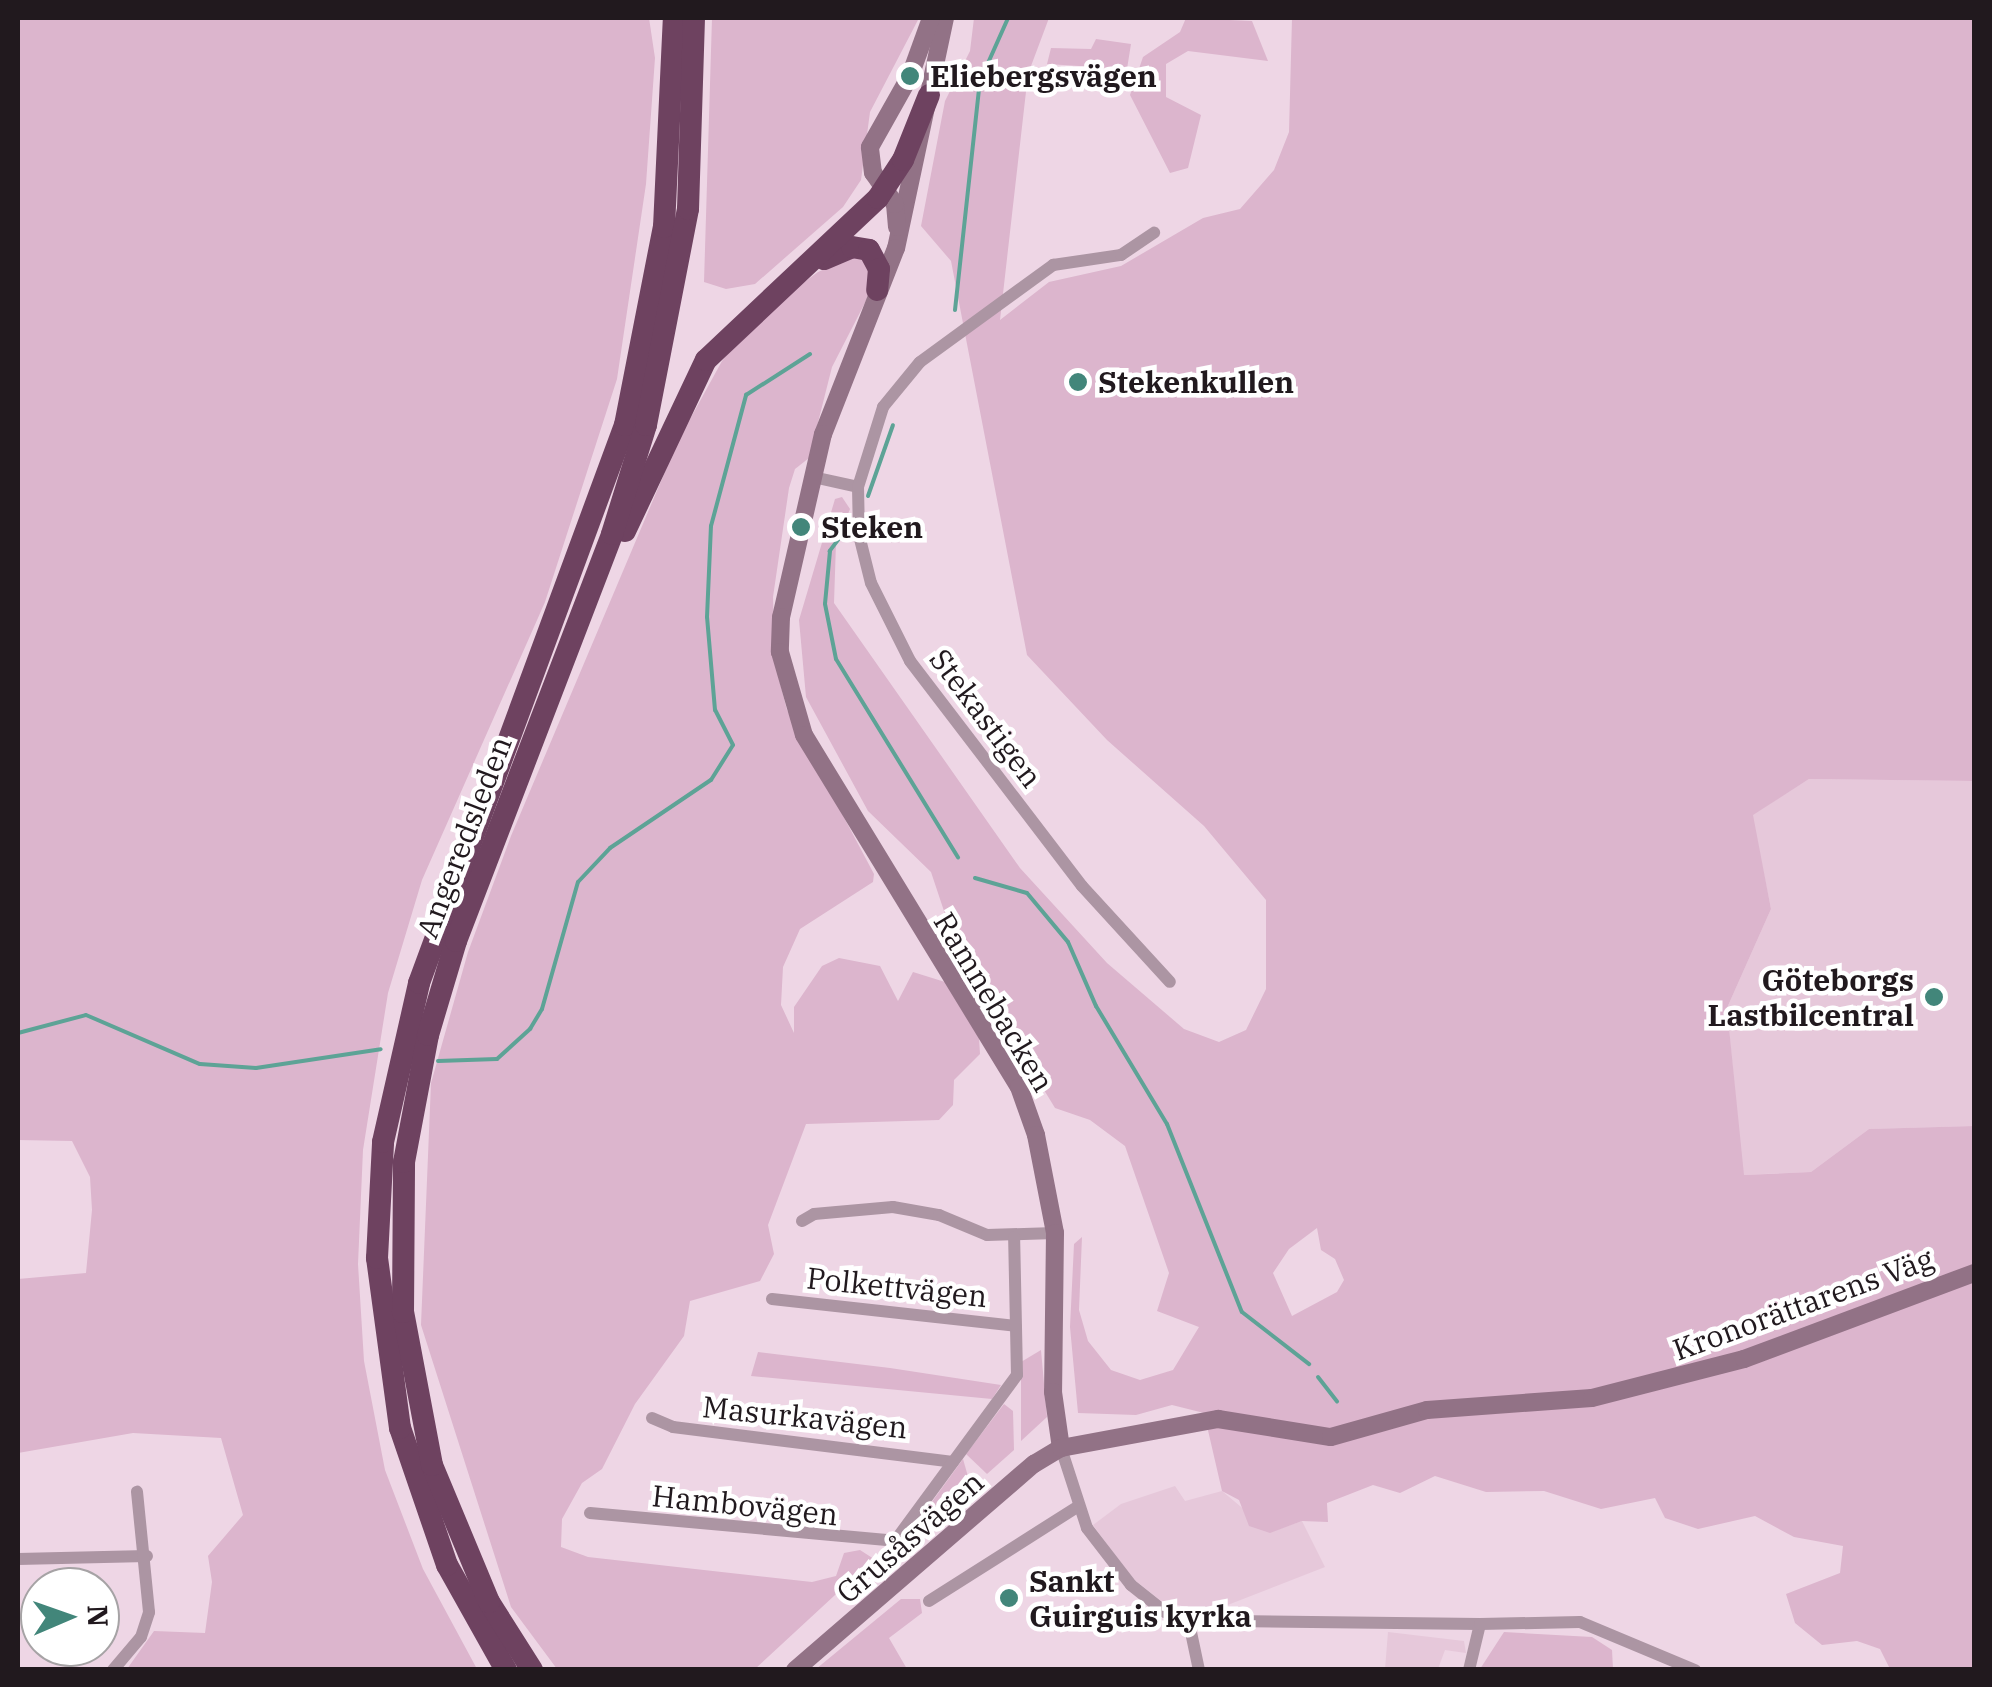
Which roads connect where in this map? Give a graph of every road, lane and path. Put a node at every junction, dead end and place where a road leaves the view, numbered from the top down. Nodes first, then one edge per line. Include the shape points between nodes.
1 (672, 18) edge
2 (694, 18) edge
3 (931, 18) edge
4 (945, 18) edge
5 (929, 95) junction
6 (886, 188) junction
7 (1154, 232) dead end
8 (896, 248) junction
9 (790, 279) junction
10 (877, 290) junction
11 (814, 477) junction
12 (858, 487) junction
13 (576, 630) junction
14 (1170, 982) dead end
15 (802, 1221) dead end
16 (1056, 1233) junction
17 (1014, 1237) junction
18 (1974, 1273) edge
19 (772, 1299) dead end
20 (1016, 1326) junction
21 (652, 1418) dead end
22 (1061, 1448) junction
23 (953, 1462) junction
24 (137, 1492) dead end
25 (1077, 1507) junction
26 (590, 1514) dead end
27 (147, 1556) junction
28 (18, 1559) edge
29 (929, 1600) dead end
30 (1188, 1618) junction
31 (1480, 1624) junction
32 (113, 1670) edge
33 (506, 1670) edge
34 (532, 1670) edge
35 (795, 1670) edge
36 (1198, 1670) edge
37 (1469, 1670) edge
38 (1695, 1670) edge

1 - 33 highway, Angeredsleden via 664,228 625,426 428,957 404,1036 384,1142 377,1258 400,1428 447,1565
2 - 13 highway, Angeredsleden via 693,149 671,320 638,453
3 - 6 street, Ramnebacken via 910,76 870,147 870,165
4 - 5 street, Ramnebacken
5 - 6 highway
5 - 8 street, Ramnebacken
6 - 8 street, Ramnebacken via 897,210
6 - 9 highway
7 - 12 street via 1121,255 1053,264 920,362 883,407
8 - 10 street, Ramnebacken
9 - 10 highway via 842,250 863,247 877,260
9 - 13 highway via 706,360
10 - 11 street, Ramnebacken via 836,388
11 - 12 street
11 - 16 street, Ramnebacken via 781,617 786,689 836,794 1019,1087
12 - 14 street, Stekastigen via 859,534 871,584 910,662 1082,886
13 - 34 highway, Angeredsleden via 481,868 435,1006 404,1162 401,1218 410,1367 432,1465 489,1602
15 - 17 street via 893,1206
16 - 17 street
16 - 22 street, Ramnebacken via 1053,1392
17 - 20 street
18 - 22 street, Kronorättarens Väg via 1744,1359 1592,1398 1427,1410 1330,1437 1218,1419
19 - 20 street, Polkettvägen
20 - 23 street via 1012,1387
21 - 23 street, Masurkavägen via 673,1427
22 - 25 street, Ramnebacken
22 - 35 street, Grusåsvägen via 1034,1464
23 - 26 street, Hambovägen via 895,1542
24 - 27 street
25 - 29 street
25 - 30 street, Ramnebacken via 1108,1559 1143,1597
27 - 28 street
27 - 32 street via 145,1627
30 - 31 street, Ramnebacken
30 - 36 street
31 - 37 street
31 - 38 street, Ramnebacken via 1580,1622

